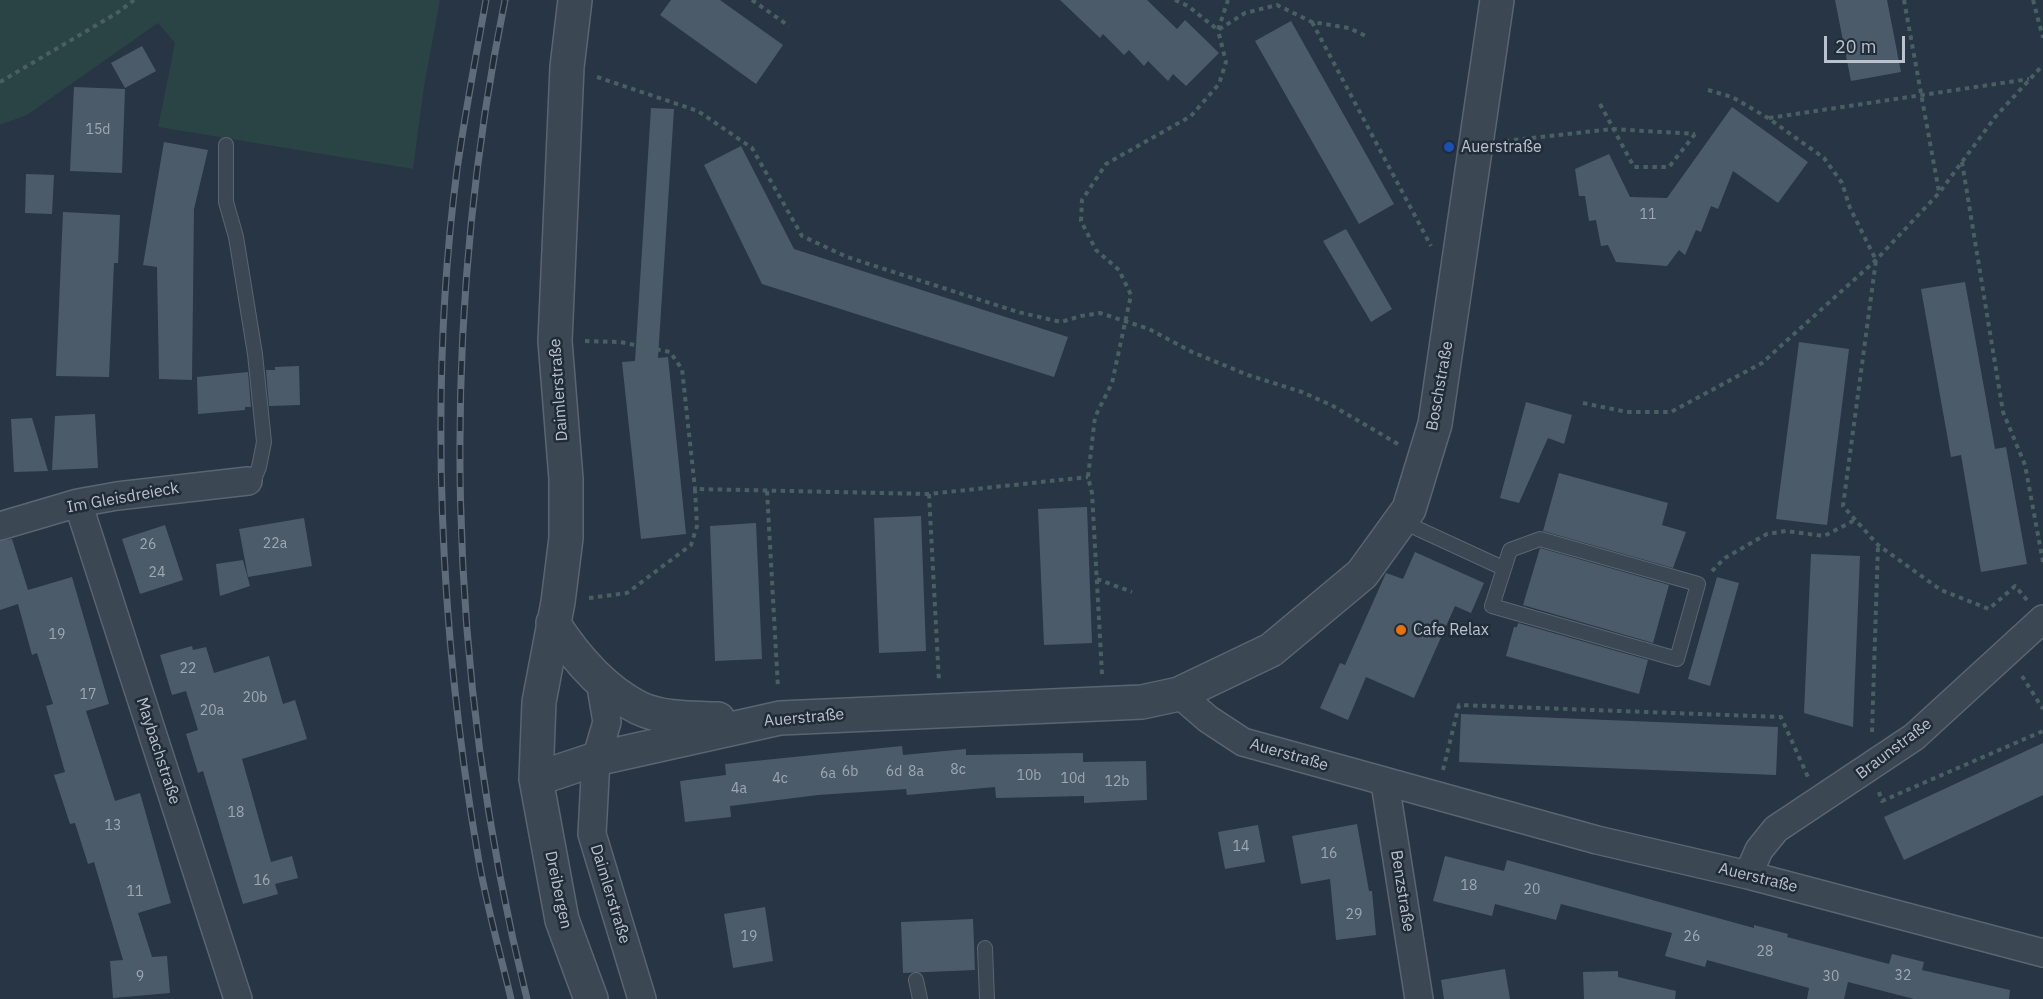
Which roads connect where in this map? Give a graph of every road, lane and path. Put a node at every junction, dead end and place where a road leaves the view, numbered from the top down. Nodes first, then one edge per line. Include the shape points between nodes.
1 (134, 0) edge
2 (575, 0) edge
3 (752, 0) edge
4 (1175, 0) edge
5 (1228, 0) edge
6 (1497, 0) edge
7 (1905, 0) edge
8 (2033, 0) edge
9 (1276, 2) edge
10 (1312, 22) junction
11 (789, 26) dead end
12 (1218, 30) junction
13 (1368, 37) dead end
14 (2043, 38) edge
15 (2043, 65) edge
16 (567, 67) junction
17 (2031, 79) junction
18 (0, 82) edge
19 (1708, 90) dead end
20 (1921, 94) junction
21 (1600, 104) dead end
22 (1768, 118) junction
23 (1612, 129) junction
24 (226, 145) dead end
25 (1475, 145) junction
26 (1962, 162) junction
27 (1940, 193) junction
28 (1460, 253) junction
29 (1876, 260) junction
30 (1127, 322) junction
31 (555, 341) junction
32 (1583, 403) dead end
33 (1424, 460) junction
34 (1088, 477) junction
35 (249, 481) joint
36 (695, 489) junction
37 (767, 491) junction
38 (929, 494) junction
39 (78, 503) junction
40 (1856, 520) junction
41 (1400, 521) junction
42 (0, 526) edge
43 (1878, 545) junction
44 (2043, 562) edge
45 (1503, 568) junction
46 (1097, 579) junction
47 (1698, 584) junction
48 (1132, 592) dead end
49 (2039, 607) edge
50 (556, 612) junction
51 (2007, 653) junction
52 (600, 681) junction
53 (1179, 693) junction
54 (1104, 704) junction
55 (2043, 709) edge
56 (940, 710) junction
57 (780, 718) junction
58 (2043, 731) edge
59 (596, 759) junction
60 (1871, 768) junction
61 (536, 778) junction
62 (1385, 783) junction
63 (1436, 797) junction
64 (1819, 802) junction
65 (1748, 875) junction
66 (985, 948) dead end
67 (2043, 954) edge
68 (916, 980) dead end
69 (238, 999) edge
70 (591, 999) edge
71 (642, 999) edge
72 (920, 999) edge
73 (987, 999) edge
74 (1419, 999) edge

1 - 18 path
2 - 16 street, Daimlerstraße
3 - 11 path
4 - 12 path
5 - 12 path
6 - 25 street, Boschstraße
7 - 20 path
8 - 14 path
9 - 10 path
9 - 12 path via 1245,13
10 - 13 path via 1349,28
10 - 28 path via 1429,246
12 - 30 path via 1226,62 1219,84 1191,116 1106,164 1082,200 1081,222 1096,250 1119,270 1131,295
15 - 17 path
16 - 30 path via 698,111 752,148 802,237 847,257 1018,312 1061,322 1100,313
16 - 31 street, Daimlerstraße
17 - 20 path
17 - 26 path via 1996,116
19 - 22 path via 1732,97
20 - 22 path
20 - 27 path
21 - 23 path
22 - 29 path via 1824,158 1842,183
23 - 23 path via 1634,167 1669,167 1695,134
23 - 25 path
24 - 35 lane via 226,202 236,237 255,354 264,442 259,467
25 - 28 street, Boschstraße
26 - 27 path
26 - 44 path via 2003,412 2025,465
27 - 29 path
28 - 33 street, Boschstraße via 1435,424
29 - 32 path via 1762,363 1671,412 1627,412
29 - 40 path via 1843,506
30 - 33 path via 1248,375 1333,406
30 - 34 path via 1112,383 1095,417
31 - 36 path via 620,342 670,352 682,369
31 - 50 street, Daimlerstraße via 566,479 566,538
33 - 41 street, Boschstraße via 1409,509
34 - 38 path
34 - 46 path
35 - 39 street, Im Gleisdreieck via 166,488
36 - 37 path
36 - 50 path via 696,526 691,545 627,592
37 - 38 path
37 - 57 path
38 - 56 path
39 - 42 street, Im Gleisdreieck
39 - 69 street, Maybachstraße
40 - 43 path
40 - 47 path via 1824,536 1786,531 1767,534 1725,558
41 - 45 lane
41 - 53 street, Boschstraße via 1362,574 1280,643
43 - 49 path via 1941,590 1989,609 2015,586
43 - 60 path
45 - 47 lane via 1510,550 1540,539
45 - 47 lane via 1492,606 1677,658
46 - 48 path
46 - 54 path
49 - 51 street, Braunstraße
50 - 52 street via 567,644
50 - 61 street, Daimlerstraße via 539,702
51 - 55 path
51 - 60 street, Braunstraße via 1914,737
52 - 57 street via 640,708 679,718
52 - 59 street, Daimlerstraße via 607,722
53 - 54 street, Auerstraße via 1142,702
53 - 62 street, Auerstraße via 1208,719 1243,742
54 - 56 street, Auerstraße
56 - 57 street, Auerstraße
57 - 59 street, Auerstraße
58 - 60 path via 1882,801
59 - 61 street, Auerstraße
59 - 71 street, Daimlerstraße via 592,834
60 - 64 street, Braunstraße
61 - 70 street, Dreibergen via 562,920
62 - 63 street, Auerstraße
62 - 74 street, Benzstraße
63 - 64 path via 1459,705 1781,717
63 - 65 street, Auerstraße
64 - 65 street, Braunstraße via 1776,829 1759,850
65 - 67 street, Auerstraße
66 - 73 lane
68 - 72 lane

